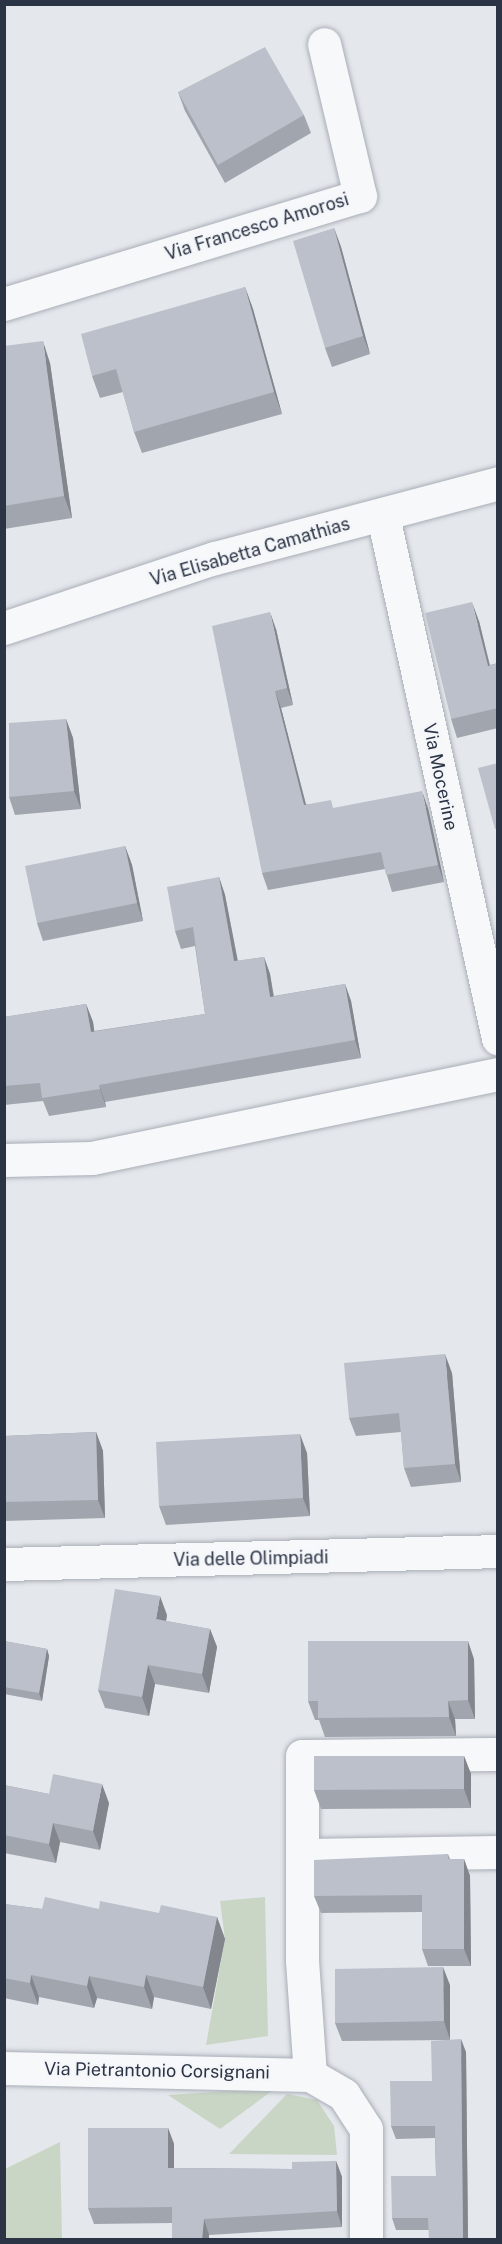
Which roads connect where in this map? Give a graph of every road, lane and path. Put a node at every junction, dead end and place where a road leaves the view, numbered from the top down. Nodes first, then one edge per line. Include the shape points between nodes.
1 (324, 44) dead end
2 (4, 304) edge
3 (498, 483) edge
4 (383, 516) junction
5 (4, 628) edge
6 (498, 1038) edge
7 (498, 1074) edge
8 (4, 1160) edge
9 (498, 1551) edge
10 (4, 1564) edge
11 (498, 1754) edge
12 (498, 1852) edge
13 (304, 1855) junction
14 (4, 2068) edge
15 (310, 2075) junction
16 (366, 2240) edge

1 - 2 street, Via Francesco Amorosi via 360,196
3 - 4 street, Via Elisabetta Camathias
4 - 5 street, Via Elisabetta Camathias via 215,558
4 - 6 street, Via Mocerine
7 - 8 street via 92,1158
9 - 10 street, Via delle Olimpiadi
11 - 13 street via 302,1756
12 - 13 street
13 - 15 street via 302,1960
14 - 15 street, Via Pietrantonio Corsignani
15 - 16 street via 344,2095 366,2129

